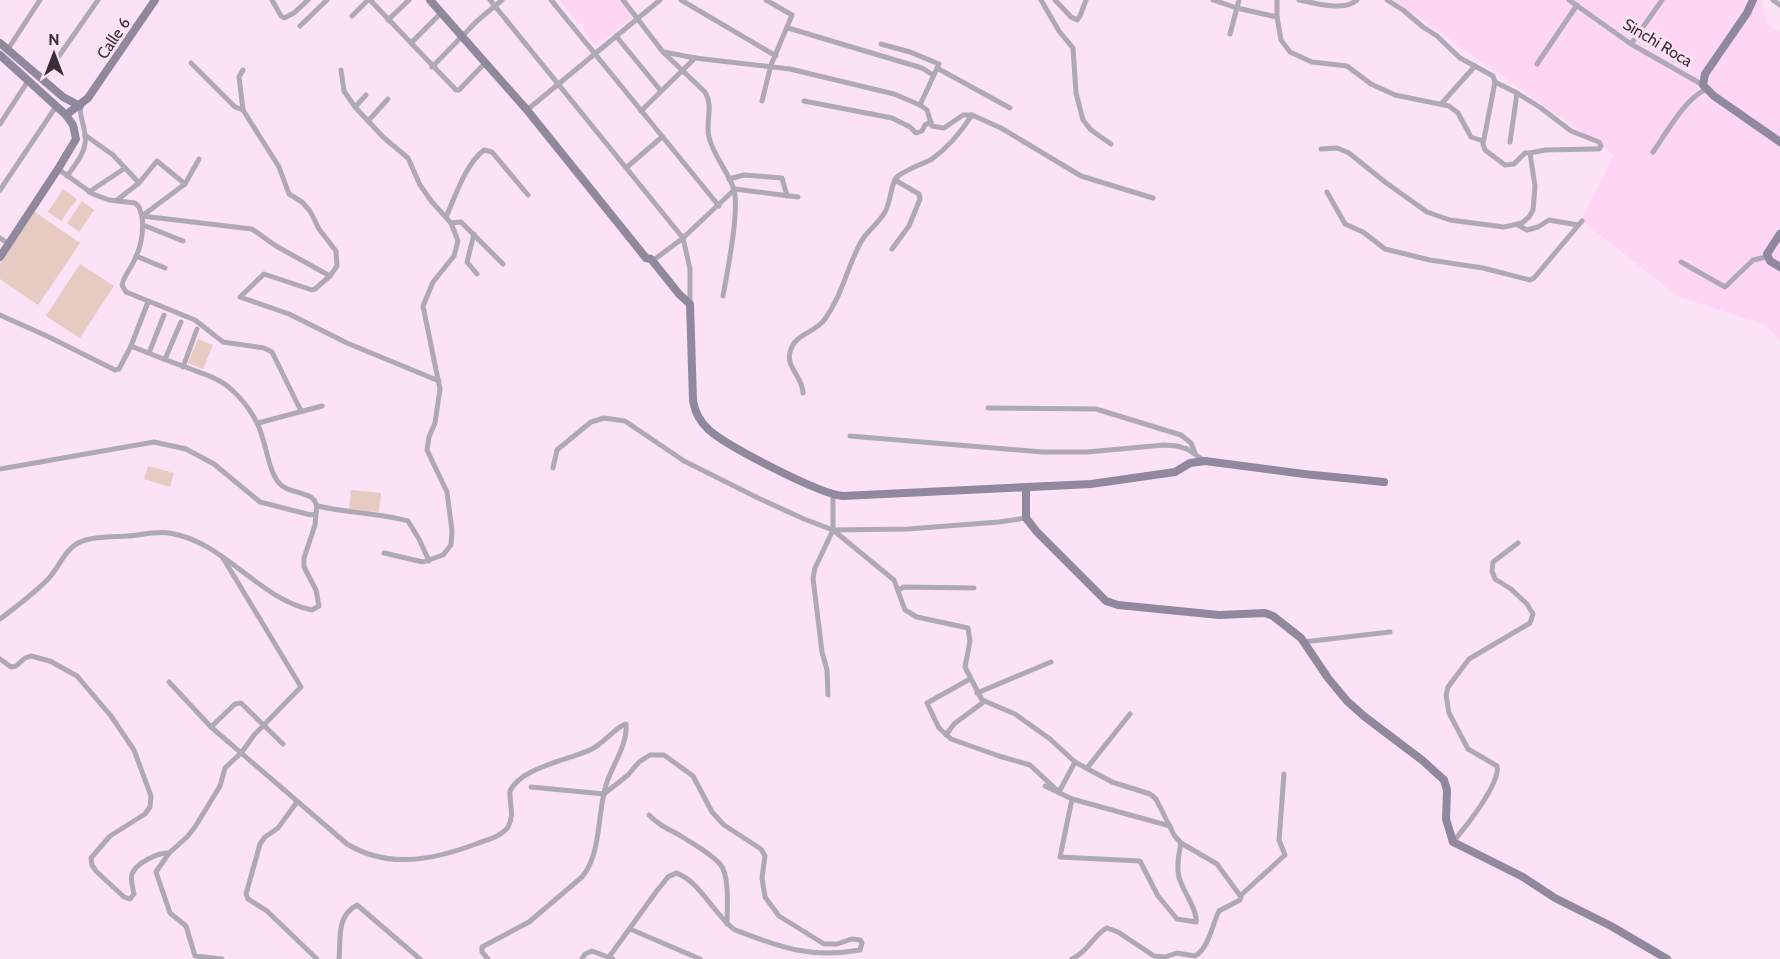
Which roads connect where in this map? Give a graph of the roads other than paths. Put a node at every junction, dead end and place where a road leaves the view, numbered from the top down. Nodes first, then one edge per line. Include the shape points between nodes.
1 (40, 0) edge
2 (98, 0) edge
3 (155, 0) edge
4 (272, 0) edge
5 (308, 0) edge
6 (327, 0) edge
7 (369, 0) edge
8 (409, 0) edge
9 (430, 0) edge
10 (490, 0) edge
11 (502, 0) edge
12 (551, 0) edge
13 (623, 0) edge
14 (660, 0) edge
15 (681, 0) edge
16 (766, 0) edge
17 (1041, 0) edge
18 (1055, 0) edge
19 (1086, 0) edge
20 (1213, 0) edge
21 (1239, 0) edge
22 (1277, 0) edge
23 (1299, 0) edge
24 (1357, 0) edge
25 (1387, 0) edge
26 (1569, 0) edge
27 (1662, 0) edge
28 (1753, 0) edge
29 (1773, 0) edge
30 (1576, 5) junction
31 (1780, 5) edge
32 (495, 6) junction
33 (1237, 8) junction
34 (442, 12) junction
35 (352, 16) dead end
36 (637, 17) junction
37 (1277, 17) junction
38 (388, 20) junction
39 (300, 26) dead end
40 (788, 28) junction
41 (1230, 34) dead end
42 (463, 35) junction
43 (616, 36) junction
44 (0, 43) edge
45 (411, 43) junction
46 (880, 44) dead end
47 (1631, 44) junction
48 (8, 50) junction
49 (663, 52) junction
50 (594, 54) junction
51 (776, 56) junction
52 (695, 58) junction
53 (1, 59) edge
54 (486, 62) junction
55 (191, 63) dead end
56 (1536, 64) dead end
57 (771, 66) junction
58 (1475, 66) junction
59 (432, 67) junction
60 (937, 68) junction
61 (243, 70) dead end
62 (341, 70) dead end
63 (683, 71) junction
64 (933, 75) junction
65 (43, 79) junction
66 (28, 81) junction
67 (1495, 82) junction
68 (558, 84) junction
69 (1704, 87) junction
70 (662, 91) junction
71 (1517, 93) junction
72 (366, 95) dead end
73 (388, 99) dead end
74 (762, 101) dead end
75 (804, 101) dead end
76 (1442, 104) junction
77 (57, 105) junction
78 (920, 105) junction
79 (80, 106) junction
80 (355, 107) junction
81 (1010, 108) dead end
82 (243, 110) junction
83 (527, 110) junction
84 (641, 111) junction
85 (66, 115) junction
86 (972, 116) junction
87 (368, 122) junction
88 (931, 122) junction
89 (0, 124) edge
90 (85, 135) junction
91 (662, 137) junction
92 (1483, 141) junction
93 (1510, 142) dead end
94 (1780, 142) edge
95 (1111, 144) dead end
96 (1321, 149) dead end
97 (1653, 152) dead end
98 (1530, 153) junction
99 (198, 159) dead end
100 (627, 167) junction
101 (125, 168) junction
102 (58, 170) junction
103 (67, 176) junction
104 (729, 179) junction
105 (895, 180) junction
106 (139, 183) junction
107 (185, 184) junction
108 (735, 189) junction
109 (0, 190) edge
110 (89, 192) junction
111 (1327, 192) dead end
112 (528, 195) dead end
113 (787, 196) junction
114 (798, 197) dead end
115 (1153, 198) dead end
116 (116, 200) junction
117 (719, 206) junction
118 (142, 216) junction
119 (447, 217) junction
120 (451, 223) junction
121 (143, 225) junction
122 (1518, 225) junction
123 (474, 234) junction
124 (1780, 234) edge
125 (0, 238) edge
126 (683, 238) junction
127 (183, 241) dead end
128 (9, 244) junction
129 (892, 249) dead end
130 (136, 256) junction
131 (1767, 256) junction
132 (0, 257) edge
133 (651, 259) junction
134 (1681, 262) dead end
135 (503, 264) dead end
136 (1777, 265) edge
137 (165, 268) dead end
138 (477, 274) dead end
139 (330, 276) junction
140 (723, 296) dead end
141 (148, 302) junction
142 (690, 304) junction
143 (0, 315) edge
144 (164, 315) dead end
145 (181, 322) dead end
146 (197, 329) dead end
147 (131, 346) junction
148 (149, 353) junction
149 (165, 359) junction
150 (183, 367) junction
151 (439, 381) junction
152 (803, 393) dead end
153 (322, 406) dead end
154 (988, 408) dead end
155 (301, 411) junction
156 (258, 423) junction
157 (850, 436) dead end
158 (1196, 454) junction
159 (1205, 460) junction
160 (553, 468) dead end
161 (0, 469) edge
162 (1384, 482) dead end
163 (1026, 488) junction
164 (833, 494) junction
165 (317, 510) junction
166 (1026, 518) junction
167 (834, 530) junction
168 (1518, 543) dead end
169 (384, 553) dead end
170 (222, 556) junction
171 (429, 561) junction
172 (974, 588) dead end
173 (898, 590) junction
174 (0, 619) edge
175 (1390, 632) dead end
176 (1303, 642) junction
177 (0, 659) edge
178 (1051, 662) dead end
179 (970, 679) junction
180 (169, 682) dead end
181 (977, 693) junction
182 (828, 695) dead end
183 (985, 701) junction
184 (1130, 714) dead end
185 (264, 725) junction
186 (211, 727) junction
187 (945, 735) junction
188 (283, 744) dead end
189 (242, 752) junction
190 (1075, 762) junction
191 (1087, 768) junction
192 (1284, 774) dead end
193 (1045, 786) dead end
194 (531, 787) dead end
195 (1059, 792) junction
196 (604, 794) junction
197 (1072, 799) junction
198 (297, 802) junction
199 (649, 815) dead end
200 (1170, 826) junction
201 (1453, 842) junction
202 (1181, 843) junction
203 (169, 853) junction
204 (1240, 895) junction
205 (727, 925) junction
206 (630, 929) junction
207 (611, 958) edge
208 (222, 959) edge
209 (317, 959) edge
210 (339, 959) edge
211 (420, 959) edge
212 (488, 959) edge
213 (582, 959) edge
214 (700, 959) edge
215 (1072, 959) edge
216 (1667, 959) edge

1 - 48 street
2 - 65 street
3 - 79 street, Calle 6
4 - 5 street via 284,18
6 - 39 street
7 - 35 street
7 - 38 street
8 - 38 street
9 - 34 street
10 - 32 street
11 - 32 street
12 - 50 street
13 - 36 street
14 - 36 street
15 - 51 street
16 - 40 street via 792,15
17 - 95 street via 1074,48 1076,93 1083,120 1090,130
18 - 19 street via 1077,20
20 - 33 street
21 - 33 street
22 - 37 street
23 - 24 street via 1344,6
25 - 58 street
26 - 30 street, Sinchi Roca
27 - 47 street
28 - 69 street via 1705,74
29 - 31 street
30 - 47 street, Sinchi Roca
30 - 56 street
32 - 42 street
32 - 68 street
33 - 37 street
33 - 41 street
34 - 42 street
34 - 45 street
36 - 43 street
36 - 49 street
37 - 76 street via 1282,43 1294,54 1312,62 1347,66 1395,95
38 - 45 street
40 - 51 street
40 - 64 street via 922,68
42 - 54 street
42 - 59 street
43 - 50 street
43 - 70 street
44 - 48 street
45 - 59 street
46 - 60 street via 934,61 939,64
47 - 69 street, Sinchi Roca
48 - 65 street
49 - 52 street
49 - 63 street
50 - 68 street
50 - 84 street
51 - 57 street
52 - 57 street
52 - 63 street
53 - 66 street
54 - 59 street via 458,90
54 - 83 street
55 - 82 street via 238,110
57 - 74 street
57 - 78 street via 894,94
58 - 67 street via 1492,74
58 - 76 street
60 - 64 street
60 - 81 street
61 - 82 street via 238,77
62 - 80 street via 344,90
63 - 70 street
63 - 104 street via 710,100 708,134
64 - 78 street
65 - 79 street
66 - 77 street
66 - 89 street
67 - 71 street
67 - 92 street
68 - 83 street
68 - 100 street
69 - 94 street
69 - 97 street
70 - 84 street
71 - 93 street
71 - 98 street via 1571,131 1601,146
72 - 80 street
73 - 87 street
75 - 88 street via 892,118 916,133
76 - 92 street via 1458,113 1471,137
77 - 85 street
77 - 109 street
78 - 88 street
79 - 85 street, Calle 6
79 - 90 street
80 - 87 street
82 - 139 street via 279,167 289,194 302,202 336,251 337,266
83 - 133 street via 646,258
84 - 91 street
85 - 102 street via 76,139
86 - 88 street via 963,115 944,128 936,128
86 - 105 street via 945,149
86 - 115 street via 1081,176
87 - 119 street via 408,158 420,185
90 - 101 street
90 - 103 street via 82,151
91 - 100 street
91 - 117 street
92 - 98 street via 1485,150 1505,165
96 - 122 street via 1336,148 1349,153 1434,215 1499,227
98 - 122 street via 1535,204 1529,217
99 - 107 street
100 - 126 street
101 - 106 street
101 - 110 street
102 - 103 street
102 - 128 street
103 - 110 street
104 - 108 street
104 - 113 street via 744,175 782,178
105 - 129 street via 919,194 920,199 909,226
105 - 152 street via 886,209 863,239 836,302 816,330 798,338 791,349 790,364 802,383
106 - 107 street via 157,161
106 - 116 street
107 - 118 street
108 - 113 street
108 - 117 street
108 - 140 street via 734,226
110 - 116 street
111 - 122 street via 1345,224 1385,249 1530,280 1580,223 1549,220 1530,230
112 - 119 street via 492,152 484,150 467,171
113 - 114 street
116 - 118 street via 135,203
117 - 126 street
118 - 121 street
118 - 139 street via 252,229
119 - 120 street
120 - 123 street via 461,222
120 - 151 street via 458,241 454,256 433,282 423,306
121 - 127 street
121 - 130 street
123 - 135 street
123 - 138 street via 467,262
124 - 131 street
125 - 128 street
126 - 133 street
126 - 142 street via 690,269
128 - 132 street
130 - 137 street
130 - 141 street via 122,285 126,292
131 - 134 street via 1753,260 1725,287
131 - 136 street
133 - 142 street
139 - 151 street via 312,290 264,274 240,297 289,314
141 - 147 street
141 - 155 street via 195,320 224,342 272,352
142 - 164 street via 693,401 702,422 723,441
143 - 147 street via 119,369
144 - 148 street
145 - 149 street
146 - 150 street
147 - 148 street
148 - 149 street
149 - 150 street
150 - 156 street via 232,389
151 - 171 street via 439,403 427,450 447,492 452,531 451,545 443,555
153 - 155 street
154 - 158 street via 1096,409 1181,435
155 - 156 street
156 - 165 street via 277,482 284,488 310,495 316,500
157 - 158 street via 1042,452 1164,445
158 - 159 street
159 - 162 street
159 - 163 street via 1165,474
160 - 167 street via 557,450 591,422 604,418 625,421 684,461
161 - 165 street via 154,442 186,449 214,464 260,502 311,515
163 - 164 street
163 - 166 street
164 - 167 street
165 - 170 street via 303,558 319,598 317,608 307,609 287,601
165 - 171 street via 408,521
166 - 167 street via 908,529
166 - 176 street via 1106,601 1219,615 1265,613
167 - 173 street via 894,580
167 - 182 street via 813,578
168 - 201 street via 1493,562 1492,571 1494,579 1527,604 1533,614 1530,623 1469,659 1446,695 1449,713 1468,749 1498,770 1468,825
169 - 171 street
170 - 174 street via 190,538 165,532 94,538 77,544 47,580
170 - 185 street via 301,687
172 - 173 street
173 - 179 street via 905,609 917,617 969,628 965,663
175 - 176 street
176 - 201 street via 1347,701 1444,780 1446,819
177 - 203 street via 11,667 31,656 50,661 76,676 134,750 151,796 150,807 96,851 92,858 96,871 130,899 134,894 133,871 164,852
178 - 181 street
179 - 181 street
179 - 187 street via 927,703
180 - 186 street
181 - 183 street
183 - 187 street
183 - 190 street via 1015,714
184 - 191 street
185 - 186 street via 239,703
185 - 188 street
185 - 189 street
186 - 189 street
187 - 195 street via 1030,765
189 - 198 street
189 - 203 street via 225,768 220,786 195,827
190 - 191 street
190 - 195 street
191 - 200 street via 1112,782 1150,794
192 - 204 street via 1279,840 1285,855
193 - 195 street
194 - 196 street
195 - 197 street
196 - 198 street via 625,738 624,724 592,749 518,780 510,791 510,822 500,834 428,859 395,859 362,852
196 - 205 street via 639,762 650,755 664,755 693,776 712,812 724,825 761,849 765,856 765,897 779,916 824,944 858,938 862,946 839,956 810,956
196 - 212 street via 585,874 529,922 482,947
197 - 200 street
197 - 202 street via 1060,857 1140,861 1158,896 1176,919 1196,922 1178,872
198 - 209 street via 258,847 246,894
199 - 205 street via 721,865 728,899
200 - 202 street
201 - 216 street via 1524,877
202 - 204 street via 1217,864
203 - 208 street via 156,873 170,913 186,926 195,956
204 - 215 street via 1240,900 1219,911 1207,940 1195,956 1154,956 1107,928
205 - 206 street via 696,887 673,873
206 - 207 street
206 - 214 street
207 - 213 street via 592,951
210 - 211 street via 340,927 357,905

